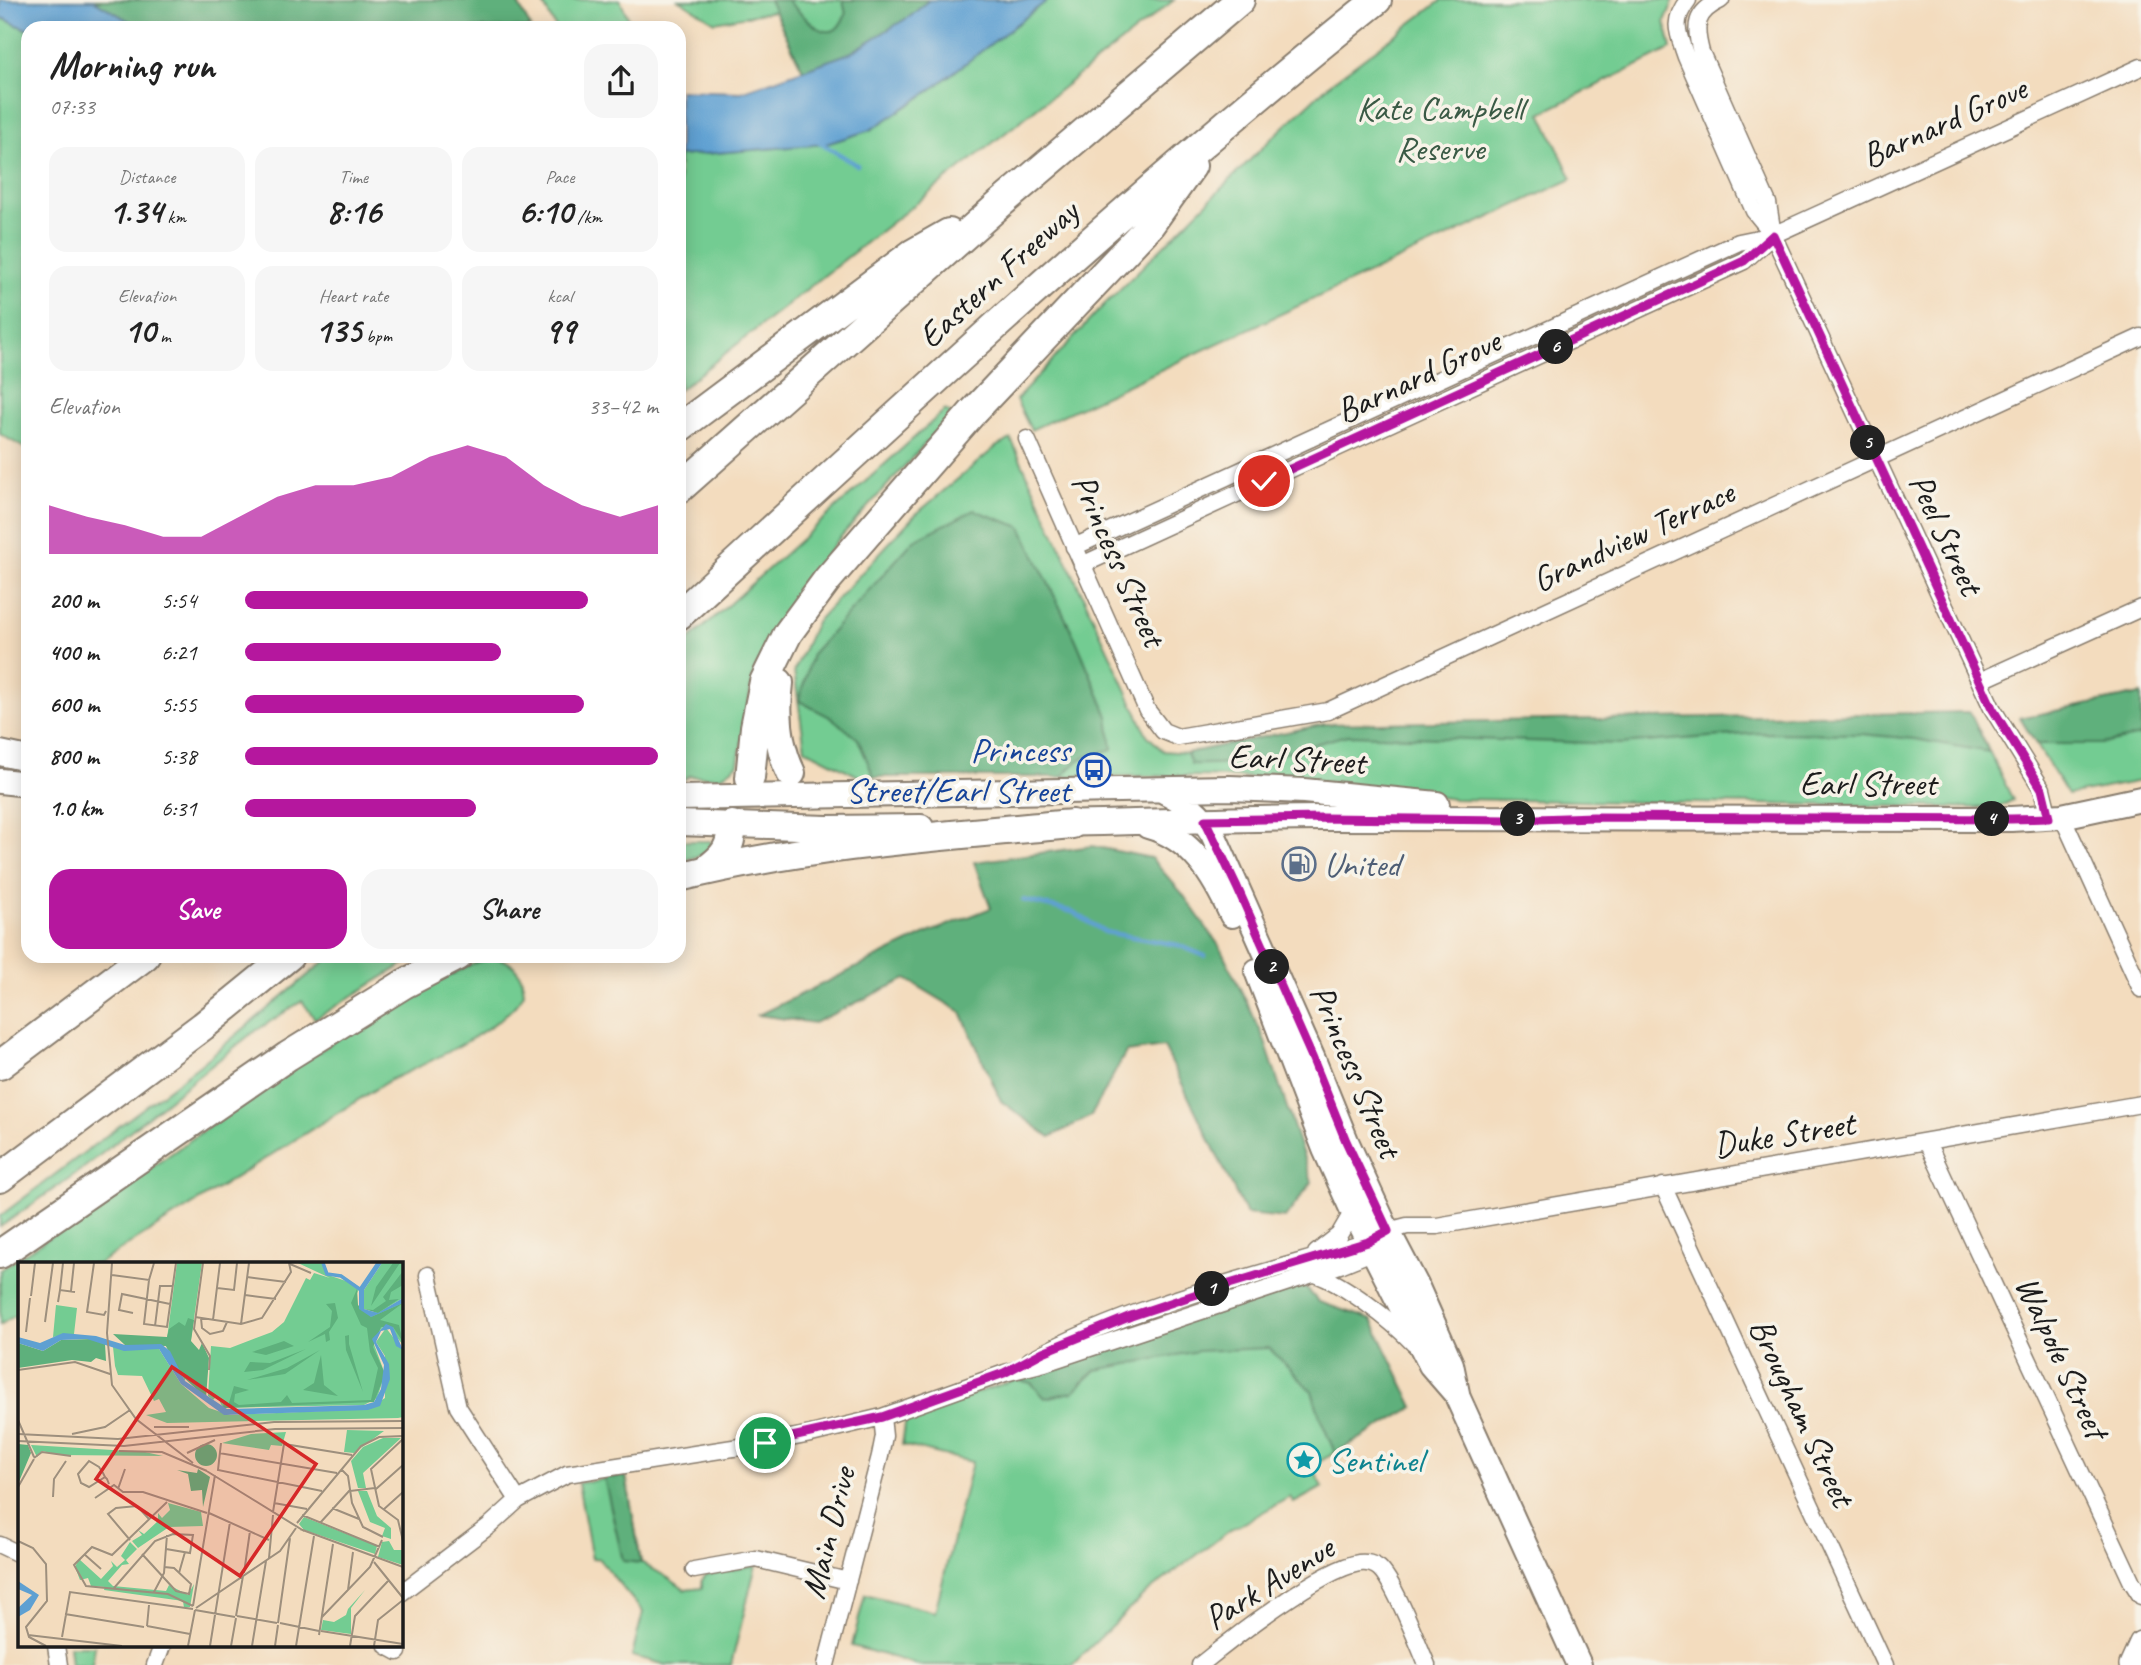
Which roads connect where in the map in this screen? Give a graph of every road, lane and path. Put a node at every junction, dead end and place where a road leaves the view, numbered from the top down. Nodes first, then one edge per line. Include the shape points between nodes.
1 (1240, 0) edge
2 (1377, 0) edge
3 (1688, 0) edge
4 (1721, 0) edge
5 (2141, 67) edge
6 (1220, 127) junction
7 (1000, 204) junction
8 (1773, 235) junction
9 (2141, 337) edge
10 (686, 423) edge
11 (1027, 439) dead end
12 (1875, 459) junction
13 (686, 483) edge
14 (1074, 547) junction
15 (1082, 565) junction
16 (808, 605) junction
17 (2141, 608) edge
18 (686, 609) edge
19 (1980, 681) junction
20 (1147, 710) joint
21 (0, 753) edge
22 (21, 758) edge
23 (791, 773) joint
24 (0, 781) edge
25 (21, 783) edge
26 (747, 787) junction
27 (1164, 791) junction
28 (809, 795) junction
29 (686, 797) edge
30 (2141, 799) edge
31 (1593, 817) junction
32 (2056, 817) junction
33 (1205, 820) junction
34 (686, 823) edge
35 (1133, 823) junction
36 (1072, 824) junction
37 (732, 825) junction
38 (706, 870) junction
39 (686, 875) edge
40 (136, 963) edge
41 (280, 963) edge
42 (444, 963) edge
43 (2141, 989) edge
44 (0, 1065) edge
45 (2141, 1104) edge
46 (1927, 1142) junction
47 (0, 1178) edge
48 (1662, 1186) junction
49 (1353, 1211) junction
50 (1381, 1242) junction
51 (0, 1254) edge
52 (1298, 1263) junction
53 (1315, 1274) junction
54 (428, 1275) dead end
55 (1431, 1365) junction
56 (1004, 1373) junction
57 (1458, 1398) junction
58 (882, 1417) junction
59 (518, 1500) junction
60 (0, 1545) edge
61 (18, 1554) edge
62 (694, 1570) dead end
63 (848, 1581) junction
64 (402, 1592) edge
65 (2141, 1596) edge
66 (161, 1648) edge
67 (155, 1665) edge
68 (826, 1665) edge
69 (1200, 1665) edge
70 (1427, 1665) edge
71 (1579, 1665) edge
72 (1885, 1665) edge

1 - 7 highway, Eastern Freeway
2 - 6 highway, Eastern Freeway
3 - 8 street, Peel Street via 1677,14 1678,35 1754,211
4 - 8 street, Peel Street via 1705,7 1697,36 1768,203
5 - 8 street, Barnard Grove
6 - 16 highway via 1150,225 972,412
6 - 18 highway, Eastern Freeway via 1069,258
7 - 10 highway via 912,254
7 - 13 highway, Eastern Freeway
8 - 12 street, Peel Street
8 - 14 street, Barnard Grove via 1739,242
8 - 15 street, Barnard Grove via 1744,261
9 - 12 street, Grandview Terrace
11 - 14 street, Princess Street
12 - 19 street, Peel Street
12 - 20 street, Grandview Terrace via 1328,711 1178,737 1163,731
14 - 15 street, Princess Street
15 - 20 street, Princess Street
16 - 23 highway via 789,645 777,695 776,720
16 - 26 highway via 764,682
17 - 19 street
19 - 32 street, Peel Street
21 - 22 main road
23 - 28 main road
24 - 25 main road
26 - 28 main road, Earl Street
26 - 29 main road, Earl Street
26 - 37 main road
27 - 28 main road, Earl Street
27 - 31 main road, Earl Street via 1304,791
27 - 33 main road, Princess Street via 1183,800
30 - 32 main road, Earl Street
31 - 32 main road, Earl Street
31 - 33 main road, Earl Street
32 - 43 street, Peel Street
33 - 35 main road, Earl Street
33 - 50 main road, Princess Street via 1312,1057
34 - 37 main road, Earl Street
35 - 36 main road, Earl Street
35 - 49 main road, Princess Street via 1170,834 1186,846 1200,858 1223,895
36 - 37 main road, Earl Street
36 - 38 highway via 871,843
37 - 38 highway via 732,843
38 - 39 highway
40 - 44 highway
41 - 47 highway
42 - 51 highway via 288,1056
45 - 46 street, Duke Street
46 - 48 street, Duke Street
46 - 65 street, Walpole Street
48 - 50 street, Duke Street via 1437,1226 1407,1226
48 - 72 street, Brougham Street
49 - 50 main road, Princess Street
49 - 52 street via 1339,1235
50 - 52 street
50 - 53 street
50 - 55 main road, Princess Street
50 - 57 main road, Princess Street via 1416,1285 1451,1364
52 - 56 street via 1131,1316
53 - 55 street via 1402,1332
53 - 56 street
54 - 59 street via 458,1407
55 - 57 main road, Princess Street
56 - 58 street
57 - 71 main road, Princess Street
58 - 59 street via 765,1443 566,1474
58 - 63 street, Main Drive via 880,1456
59 - 64 street
60 - 61 street
62 - 63 street via 756,1559
63 - 68 street, Main Drive
66 - 67 street
69 - 70 street, Park Avenue via 1317,1582 1357,1563 1379,1568 1390,1583

